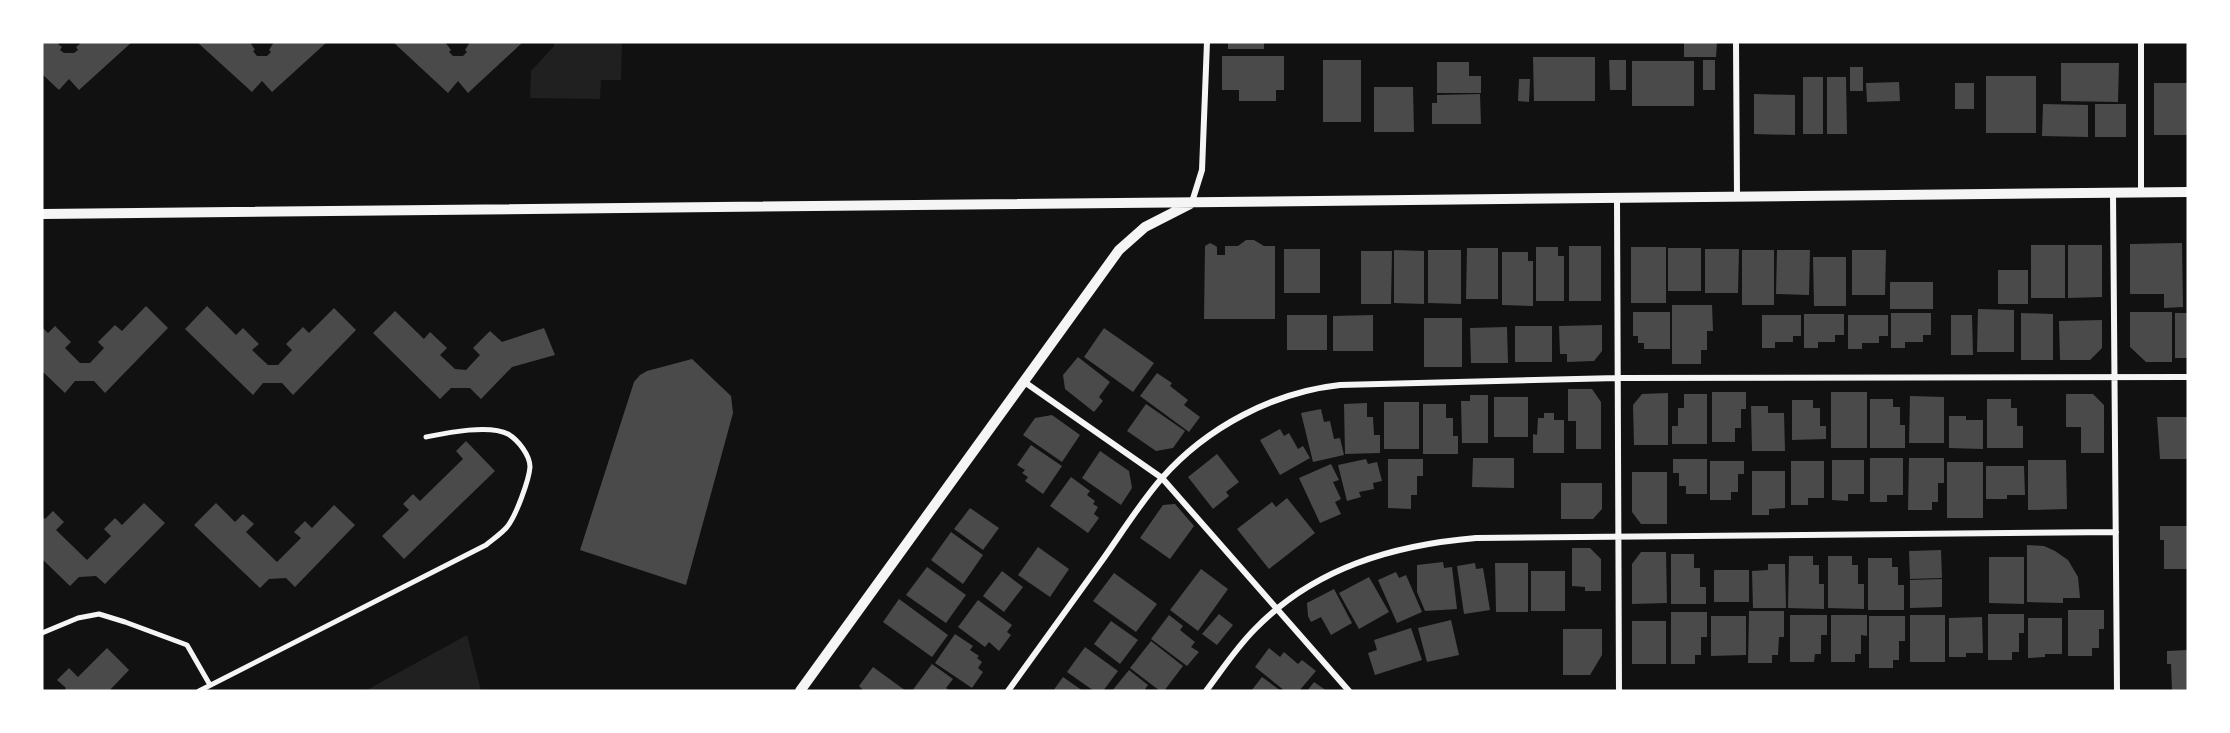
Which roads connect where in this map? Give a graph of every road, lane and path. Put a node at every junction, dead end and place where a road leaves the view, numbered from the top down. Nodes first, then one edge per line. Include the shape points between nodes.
1 (1207, 42) edge
2 (1736, 42) edge
3 (2141, 42) edge
4 (2188, 192) edge
5 (2113, 193) junction
6 (2141, 193) junction
7 (1737, 198) junction
8 (1617, 199) junction
9 (1191, 203) junction
10 (42, 214) edge
11 (2115, 377) junction
12 (2188, 377) edge
13 (1618, 378) junction
14 (1023, 381) junction
15 (426, 437) dead end
16 (1162, 478) junction
17 (2116, 532) junction
18 (1618, 538) junction
19 (1277, 609) junction
20 (42, 633) edge
21 (210, 686) junction
22 (199, 691) edge
23 (800, 691) edge
24 (1008, 691) edge
25 (1206, 691) edge
26 (1349, 691) edge
27 (1619, 691) edge
28 (2117, 691) edge

1 - 9 street via 1203,170
2 - 7 street
3 - 6 street
4 - 6 street
5 - 6 street
5 - 7 street
5 - 11 street
7 - 8 street
8 - 9 street
8 - 13 street
9 - 10 street
9 - 14 street via 1145,227 1126,242
11 - 12 street
11 - 13 street
11 - 17 street
13 - 16 street via 1310,389 1281,398 1228,424
13 - 18 street
14 - 16 street
14 - 23 street
15 - 21 street via 482,430 507,433 522,446 530,465 516,513 507,528 486,545
16 - 19 street
16 - 24 street
17 - 18 street
17 - 28 street
18 - 19 street via 1476,538 1407,547 1345,567
18 - 27 street
19 - 25 street via 1254,630
19 - 26 street
20 - 21 street via 99,614 116,619 187,645
21 - 22 street

